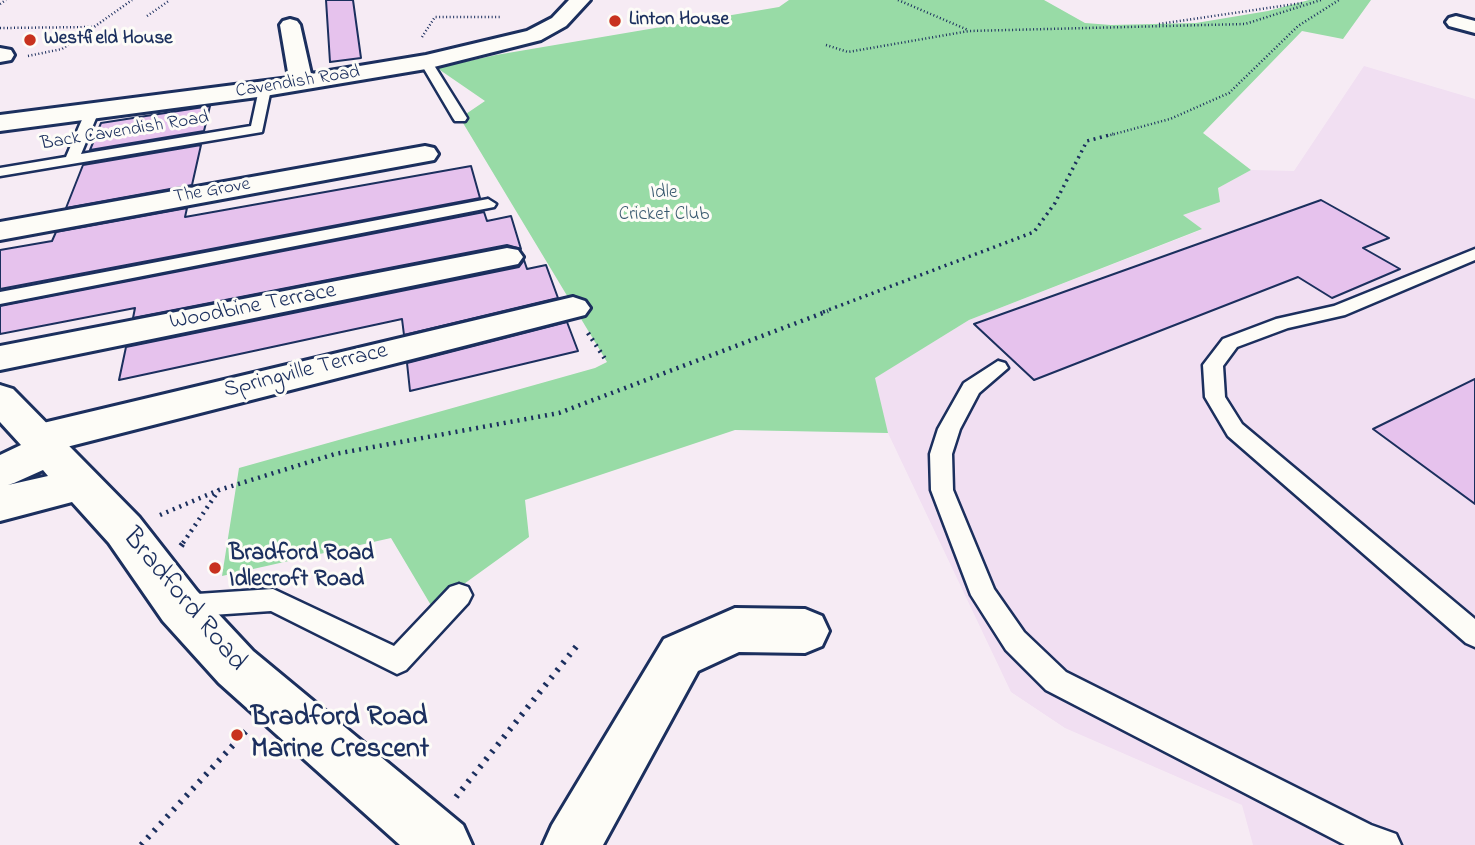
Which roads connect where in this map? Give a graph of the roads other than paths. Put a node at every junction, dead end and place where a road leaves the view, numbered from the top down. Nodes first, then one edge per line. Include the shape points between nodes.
1 (580, 0) edge
2 (290, 25) dead end
3 (426, 62) junction
4 (301, 82) junction
5 (265, 89) junction
6 (92, 111) junction
7 (460, 118) dead end
8 (0, 123) edge
9 (425, 154) dead end
10 (71, 161) junction
11 (0, 172) edge
12 (488, 204) dead end
13 (0, 231) edge
14 (1475, 254) edge
15 (507, 257) dead end
16 (0, 299) edge
17 (573, 308) dead end
18 (0, 358) edge
19 (998, 368) dead end
20 (19, 421) edge
21 (0, 472) edge
22 (80, 484) junction
23 (0, 504) edge
24 (170, 592) junction
25 (459, 595) dead end
26 (1470, 624) edge
27 (804, 631) dead end
28 (435, 839) edge
29 (1373, 843) edge
30 (572, 845) edge

1 - 3 street, Cavendish Road via 559,22 534,36
2 - 4 street
3 - 4 street, Cavendish Road
3 - 7 lane
4 - 5 street, Cavendish Road
5 - 6 street, Cavendish Road
5 - 10 lane, Back Cavendish Road via 257,129
6 - 8 street, Cavendish Road
6 - 10 lane
9 - 13 street, The Grove
10 - 11 lane, Back Cavendish Road
12 - 16 lane
14 - 26 lane via 1339,311 1283,323 1230,343 1213,365 1214,397 1235,430
15 - 18 street, Woodbine Terrace
17 - 20 street, Springville Terrace
19 - 29 lane via 971,388 950,429 941,454 942,491 984,595 1015,642 1056,681
20 - 21 street, Springville Terrace
20 - 22 street, Bradford Road
22 - 23 street
22 - 24 street, Bradford Road via 124,530
24 - 25 lane via 272,600 397,661
24 - 28 street, Bradford Road via 236,667
27 - 30 street via 735,630 681,655

